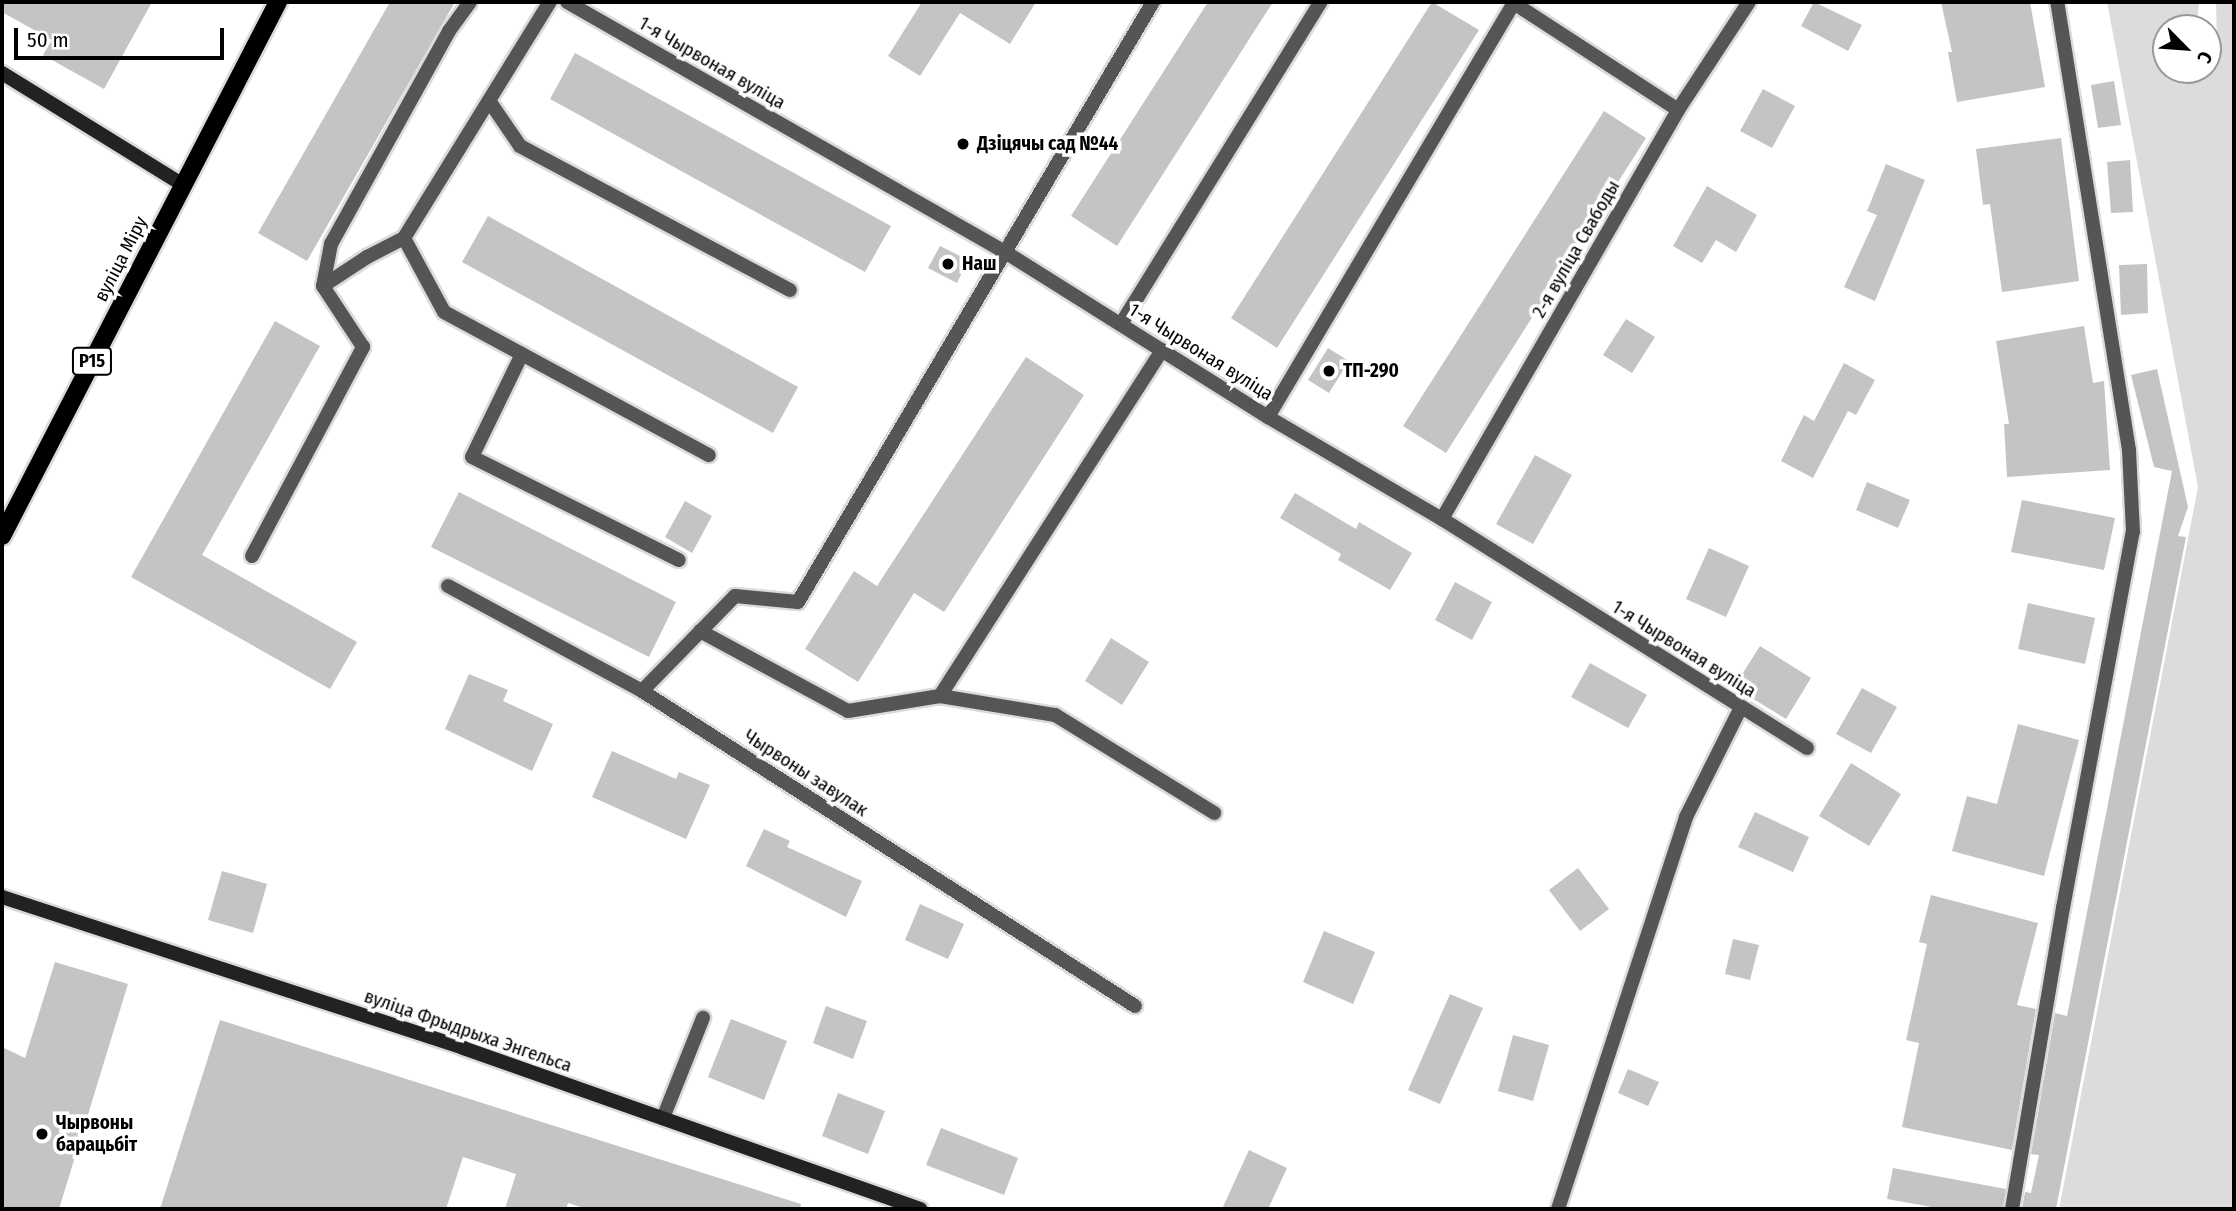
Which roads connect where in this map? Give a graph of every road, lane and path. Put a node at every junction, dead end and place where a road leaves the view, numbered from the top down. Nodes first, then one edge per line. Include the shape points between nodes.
1 (278, 2) edge
2 (470, 2) edge
3 (550, 2) edge
4 (1153, 2) edge
5 (1321, 2) edge
6 (1749, 2) edge
7 (2057, 2) edge
8 (1513, 3) edge
9 (575, 4) edge
10 (2, 73) edge
11 (490, 102) junction
12 (1678, 110) junction
13 (183, 185) junction
14 (404, 238) junction
15 (1004, 252) junction
16 (323, 286) junction
17 (790, 290) dead end
18 (1121, 324) junction
19 (1163, 350) junction
20 (522, 354) junction
21 (1268, 417) junction
22 (709, 455) dead end
23 (1442, 519) junction
24 (2, 536) edge
25 (251, 556) dead end
26 (678, 560) dead end
27 (448, 586) dead end
28 (700, 631) junction
29 (642, 691) junction
30 (940, 696) junction
31 (1741, 707) junction
32 (1807, 748) dead end
33 (1214, 813) dead end
34 (2, 897) edge
35 (1135, 1006) dead end
36 (702, 1018) dead end
37 (663, 1118) junction
38 (920, 1209) edge
39 (1558, 1209) edge
40 (2012, 1209) edge

1 - 13 main road, вуліца Міру / Р15
2 - 16 street via 449,31 331,243
3 - 11 street
4 - 15 street
5 - 18 street
6 - 12 street, 2-я вуліца Свабоды
7 - 40 street via 2129,450 2133,532
8 - 12 street
8 - 21 street
9 - 15 street, 1-я Чырвоная вуліца
10 - 13 street
11 - 14 street
11 - 17 street via 520,146
12 - 23 street, 2-я вуліца Свабоды
13 - 24 main road, вуліца Міру / Р15
14 - 16 street
14 - 20 street via 444,312
15 - 18 street, 1-я Чырвоная вуліца
15 - 28 street via 798,603 735,596
16 - 25 street via 363,347
18 - 19 street, 1-я Чырвоная вуліца
19 - 21 street, 1-я Чырвоная вуліца
19 - 30 street
20 - 22 street
20 - 26 street via 472,457
21 - 23 street, 1-я Чырвоная вуліца
23 - 31 street, 1-я Чырвоная вуліца
27 - 29 street, Чырвоны завулак
28 - 29 street
28 - 30 street via 848,711
29 - 35 street, Чырвоны завулак
30 - 33 street via 1055,715
31 - 32 street, 1-я Чырвоная вуліца
31 - 39 street via 1686,817
34 - 37 street, вуліца Фрыдрыха Энгельса
36 - 37 street
37 - 38 street, вуліца Фрыдрыха Энгельса

